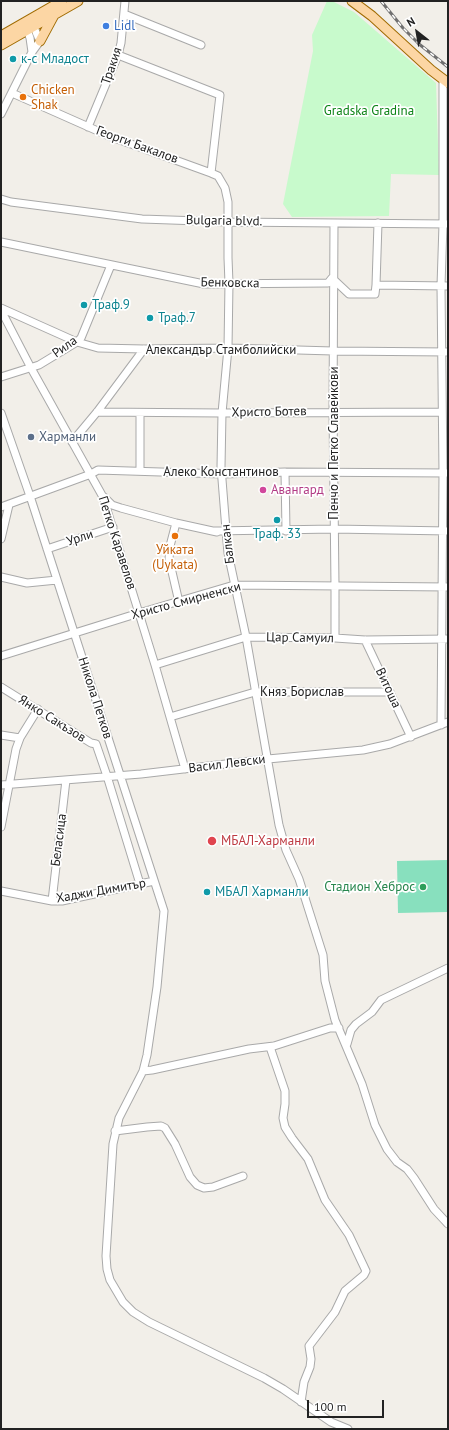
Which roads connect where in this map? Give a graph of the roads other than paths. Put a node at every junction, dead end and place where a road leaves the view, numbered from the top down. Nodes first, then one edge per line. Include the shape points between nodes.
1 (62, 1) edge
2 (78, 1) edge
3 (125, 1) edge
4 (352, 1) edge
5 (124, 14) junction
6 (54, 15) junction
7 (29, 25) junction
8 (1, 36) edge
9 (40, 41) junction
10 (1, 45) edge
11 (201, 45) dead end
12 (32, 52) junction
13 (118, 55) junction
14 (445, 82) edge
15 (12, 93) junction
16 (1, 114) edge
17 (88, 128) junction
18 (211, 172) junction
19 (446, 176) edge
20 (1, 199) edge
21 (228, 222) junction
22 (334, 223) junction
23 (378, 223) junction
24 (445, 224) edge
25 (1, 242) edge
26 (111, 265) junction
27 (334, 280) junction
28 (230, 284) junction
29 (376, 285) junction
30 (444, 286) edge
31 (1, 309) edge
32 (77, 342) junction
33 (228, 348) junction
34 (144, 349) junction
35 (333, 351) junction
36 (445, 352) edge
37 (31, 368) junction
38 (1, 377) edge
39 (333, 411) junction
40 (97, 412) junction
41 (441, 412) junction
42 (1, 413) edge
43 (140, 413) junction
44 (222, 413) junction
45 (72, 442) junction
46 (140, 471) junction
47 (285, 472) junction
48 (333, 473) junction
49 (445, 473) edge
50 (91, 474) junction
51 (223, 474) junction
52 (30, 496) junction
53 (104, 497) junction
54 (9, 504) junction
55 (1, 508) edge
56 (176, 523) junction
57 (113, 528) junction
58 (334, 530) junction
59 (445, 530) edge
60 (286, 531) junction
61 (227, 532) junction
62 (1, 540) edge
63 (47, 549) junction
64 (1, 578) edge
65 (56, 580) junction
66 (234, 585) junction
67 (335, 586) junction
68 (445, 586) edge
69 (180, 602) junction
70 (140, 613) junction
71 (74, 633) junction
72 (246, 637) junction
73 (335, 638) junction
74 (445, 639) edge
75 (365, 640) junction
76 (1, 656) edge
77 (155, 664) junction
78 (1, 687) edge
79 (255, 692) junction
80 (390, 692) junction
81 (38, 709) junction
82 (170, 717) junction
83 (445, 723) edge
84 (1, 735) edge
85 (411, 737) junction
86 (20, 738) junction
87 (109, 739) junction
88 (96, 744) junction
89 (268, 759) junction
90 (185, 769) junction
91 (120, 774) junction
92 (107, 776) junction
93 (66, 780) junction
94 (5, 785) edge
95 (1, 827) edge
96 (154, 881) junction
97 (140, 884) junction
98 (1, 891) edge
99 (52, 901) junction
100 (448, 968) edge
101 (339, 1028) junction
102 (346, 1044) junction
103 (270, 1047) junction
104 (142, 1071) junction
105 (115, 1131) junction
106 (243, 1176) dead end
107 (448, 1224) edge
108 (301, 1402) junction
109 (348, 1429) edge

1 - 7 main road
2 - 6 main road
3 - 5 street, Тракия
4 - 14 main road
5 - 11 street
5 - 13 street, Тракия
6 - 7 main road
6 - 9 main road
7 - 8 main road
7 - 9 street
7 - 10 main road
7 - 12 street
9 - 12 street
12 - 15 street
13 - 17 street, Тракия
13 - 18 street via 220,95
14 - 19 street
15 - 16 street
15 - 17 street, Георги Бакалов
17 - 18 street, Георги Бакалов
18 - 21 street, Георги Бакалов via 218,176 225,188
19 - 24 street
20 - 21 street, Bulgaria blvd. via 133,218
21 - 22 street, Bulgaria blvd.
21 - 28 street, Балкан
22 - 23 street, Bulgaria blvd.
22 - 27 street, Пенчо и Петко Славейкови
23 - 24 street, Bulgaria blvd.
23 - 29 street
24 - 30 street
25 - 26 street, Бенковска
26 - 28 street, Бенковска via 204,284
26 - 32 street, Рила
27 - 28 street, Бенковска via 332,278 328,283
27 - 29 street via 349,294 374,294
27 - 35 street, Пенчо и Петко Славейкови
28 - 33 street, Балкан
29 - 30 street
30 - 36 street
31 - 32 street, Александър Стамболийски
31 - 37 street, Петко Каравелов
32 - 34 street, Александър Стамболийски via 98,348
32 - 37 street, Рила
33 - 34 street, Александър Стамболийски
33 - 35 street, Александър Стамболийски
33 - 44 street, Балкан
34 - 40 street
35 - 36 street, Александър Стамболийски
35 - 39 street, Пенчо и Петко Славейкови
36 - 41 street
37 - 38 street, Рила
37 - 45 street, Петко Каравелов
39 - 41 street, Христо Ботев
39 - 44 street, Христо Ботев
39 - 48 street, Пенчо и Петко Славейкови
40 - 43 street, Христо Ботев
40 - 45 street
41 - 49 street
42 - 52 street, Никола Петков
43 - 44 street, Христо Ботев
43 - 46 street
44 - 51 street, Балкан
45 - 50 street, Петко Каравелов
46 - 50 street, Алеко Константинов via 98,470
46 - 51 street, Алеко Константинов
47 - 48 street, Алеко Константинов
47 - 51 street, Алеко Константинов
47 - 60 street
48 - 49 street, Алеко Константинов
48 - 58 street, Пенчо и Петко Славейкови
49 - 59 street
50 - 52 street, Алеко Константинов
50 - 53 street, Петко Каравелов
51 - 61 street, Балкан
52 - 54 street, Алеко Константинов
52 - 63 street, Никола Петков
53 - 56 street via 112,505
53 - 57 street, Петко Каравелов
54 - 55 street, Алеко Константинов
54 - 62 street
56 - 61 street
56 - 69 street via 169,559
57 - 63 street, Урли
57 - 70 street, Петко Каравелов
58 - 59 street
58 - 60 street
58 - 67 street, Пенчо и Петко Славейкови
59 - 68 street
60 - 61 street
61 - 66 street, Балкан
63 - 65 street, Никола Петков
64 - 65 street via 27,583
65 - 71 street, Никола Петков
66 - 67 street, Христо Смирненски
66 - 69 street, Христо Смирненски
66 - 72 street, Балкан
67 - 68 street, Христо Смирненски
67 - 73 street, Пенчо и Петко Славейкови
68 - 74 street
69 - 70 street, Христо Смирненски
70 - 71 street, Христо Смирненски
70 - 77 street, Петко Каравелов
71 - 76 street, Христо Смирненски
71 - 87 street, Никола Петков
72 - 73 street, Цар Самуил
72 - 77 street, Цар Самуил
72 - 79 street, Балкан
73 - 75 street, Цар Самуил
74 - 75 street, Цар Самуил
74 - 83 street
75 - 80 street, Витоша
77 - 82 street, Петко Каравелов
78 - 81 street, Янко Сакъзов
79 - 80 street, Княз Борислав
79 - 82 street, Княз Борислав
79 - 89 street, Балкан
80 - 85 street, Витоша
81 - 86 street
81 - 88 street, Янко Сакъзов
82 - 90 street, Петко Каравелов
83 - 85 street, Васил Левски
84 - 86 street
85 - 89 street, Васил Левски via 363,750
86 - 94 street
87 - 88 street
87 - 91 street, Никола Петков
88 - 92 street, Янко Сакъзов
89 - 90 street, Васил Левски
89 - 101 street, Балкан via 279,825 286,850 299,879 322,955 325,981
90 - 91 street, Васил Левски
91 - 92 street, Васил Левски
91 - 96 street, Никола Петков
92 - 93 street, Васил Левски
92 - 97 street, Янко Сакъзов
93 - 94 street, Васил Левски
93 - 99 street, Беласица
94 - 95 street
96 - 97 street, Хаджи Димитър
96 - 104 street, Никола Петков via 164,911 157,987 147,1055
97 - 99 street, Хаджи Димитър via 73,899
98 - 99 street, Хаджи Димитър
100 - 102 street via 381,1000 372,1012 351,1030
101 - 102 street, Балкан
101 - 103 street via 330,1028
102 - 107 street, Балкан via 370,1112 387,1149 397,1162 407,1169 434,1209
103 - 104 street
103 - 108 street via 285,1091 285,1127 308,1159 325,1200 349,1235 366,1271 345,1291 335,1312 309,1346 311,1360
104 - 105 street, Никола Петков
105 - 106 street via 161,1126 165,1128 190,1177 204,1188
105 - 108 street, Никола Петков via 106,1256 110,1280 116,1291 133,1312 149,1322 247,1369
108 - 109 street, Никола Петков via 331,1422

